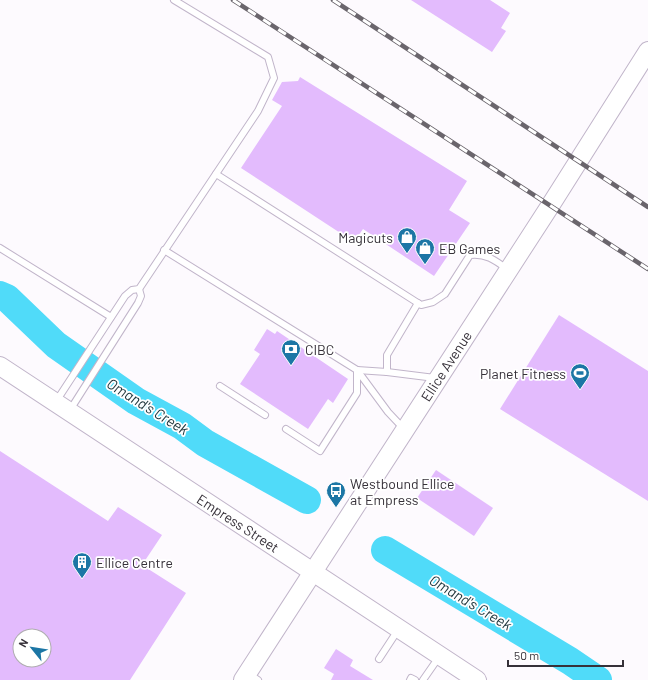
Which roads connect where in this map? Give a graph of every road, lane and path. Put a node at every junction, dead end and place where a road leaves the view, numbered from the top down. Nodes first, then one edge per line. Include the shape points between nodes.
1 (174, 0) edge
2 (648, 51) edge
3 (216, 174) junction
4 (0, 248) edge
5 (164, 250) junction
6 (508, 270) junction
7 (139, 289) junction
8 (418, 303) junction
9 (111, 317) junction
10 (0, 366) edge
11 (357, 370) junction
12 (387, 372) junction
13 (438, 378) junction
14 (220, 386) dead end
15 (62, 407) junction
16 (265, 415) dead end
17 (286, 429) dead end
18 (405, 430) junction
19 (312, 572) junction
20 (399, 629) junction
21 (440, 656) junction
22 (379, 659) dead end
23 (249, 678) edge
24 (410, 680) edge
25 (415, 680) edge
26 (423, 680) edge
27 (477, 680) edge

1 - 3 lane via 268,57 274,78 258,111
2 - 6 main road, Ellice Avenue
3 - 5 lane
3 - 8 lane
4 - 9 lane
5 - 7 lane
5 - 11 lane
6 - 8 lane via 494,259 478,254 470,255 444,294 433,302 421,305
6 - 13 main road, Ellice Avenue
7 - 9 lane via 132,290 125,296
7 - 15 lane via 142,296 104,357 85,386
8 - 12 lane via 387,355
9 - 15 lane via 72,378
10 - 15 main road, Empress Street
11 - 12 lane
11 - 17 lane via 357,393 320,452
11 - 18 lane via 388,412
12 - 13 lane
13 - 18 main road, Ellice Avenue
14 - 16 lane
15 - 19 main road, Empress Street
18 - 19 main road, Ellice Avenue
19 - 20 main road, Empress Street
19 - 23 main road, Ellice Avenue
20 - 21 main road, Empress Street
20 - 22 lane
21 - 26 lane
21 - 27 main road, Empress Street
24 - 25 lane

